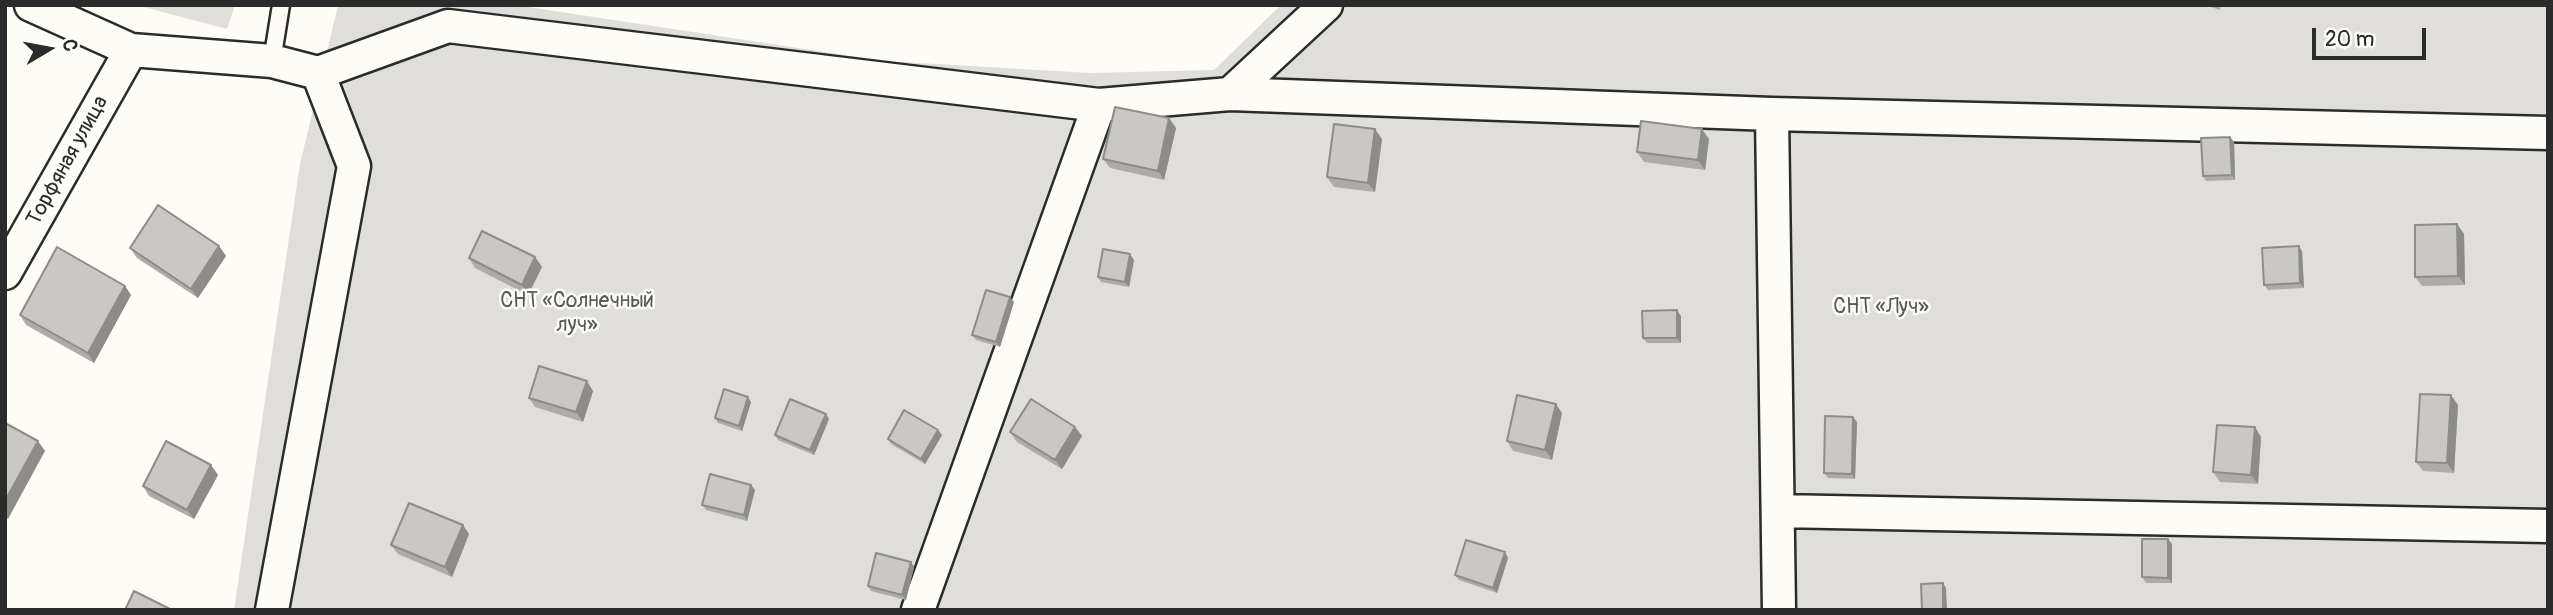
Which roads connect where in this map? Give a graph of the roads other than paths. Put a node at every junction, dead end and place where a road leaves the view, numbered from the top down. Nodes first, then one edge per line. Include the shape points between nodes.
1 (32, 5) edge
2 (281, 5) edge
3 (1325, 5) edge
4 (131, 50) junction
5 (272, 61) junction
6 (318, 73) junction
7 (1230, 94) junction
8 (1099, 105) junction
9 (1772, 114) junction
10 (2548, 133) edge
11 (5, 273) edge
12 (1778, 511) junction
13 (2548, 526) edge
14 (272, 610) edge
15 (918, 610) edge
16 (1779, 610) edge

1 - 4 street
2 - 5 lane
3 - 7 street
4 - 5 street
4 - 11 street, Торфяная улица
5 - 6 street
6 - 8 street via 448,26
6 - 14 street via 354,166
7 - 8 street
7 - 9 street
8 - 15 street
9 - 10 street
9 - 12 street
12 - 13 street
12 - 16 street

